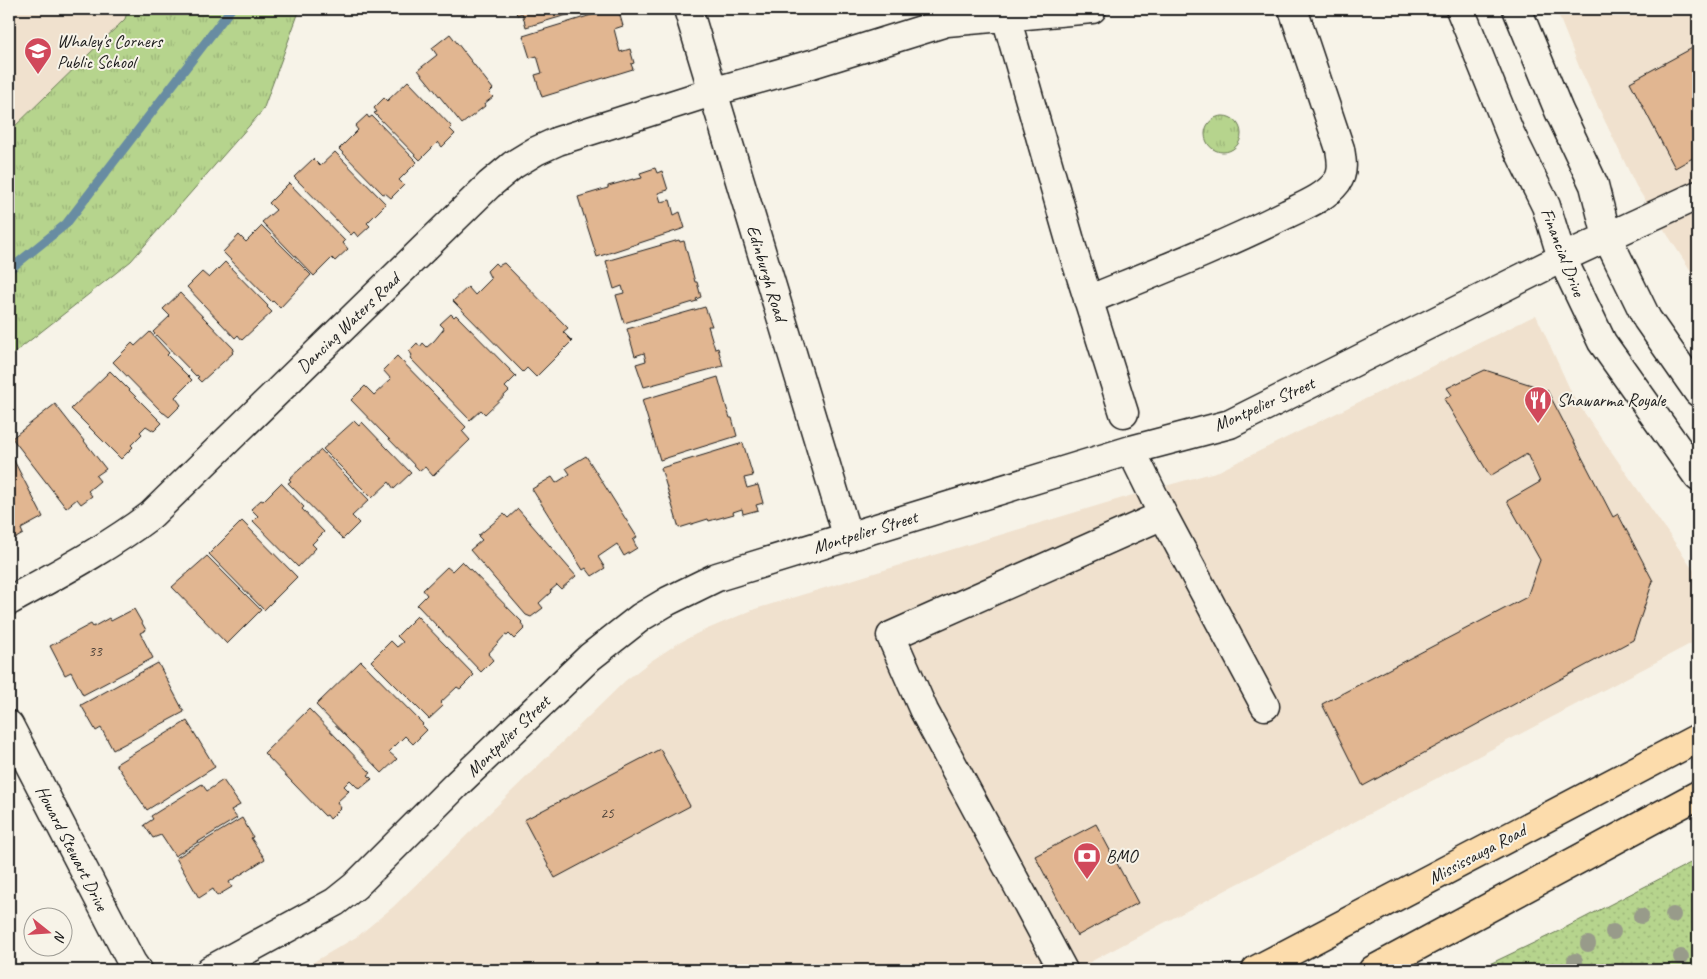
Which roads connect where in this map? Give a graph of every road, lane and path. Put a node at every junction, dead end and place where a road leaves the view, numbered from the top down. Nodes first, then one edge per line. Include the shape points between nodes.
1 (688, 9) edge
2 (1092, 9) edge
3 (1293, 9) edge
4 (1460, 9) edge
5 (1517, 9) edge
6 (1006, 17) junction
7 (712, 92) junction
8 (1698, 195) edge
9 (1608, 237) junction
10 (1562, 258) junction
11 (1088, 300) junction
12 (1698, 392) edge
13 (1124, 413) dead end
14 (1132, 450) junction
15 (1698, 477) edge
16 (1164, 515) junction
17 (848, 538) junction
18 (9, 601) edge
19 (1265, 706) dead end
20 (9, 725) edge
21 (1698, 738) edge
22 (1698, 796) edge
23 (137, 970) edge
24 (210, 970) edge
25 (1063, 970) edge
26 (1256, 970) edge
27 (1373, 970) edge

1 - 7 street, Edinburgh Road
2 - 6 street, Dancing Waters Road
3 - 11 street via 1340,149 1342,165 1337,182 1317,198 1245,236
4 - 10 street, Financial Drive via 1510,133 1546,206
5 - 9 street via 1594,185
6 - 7 street, Dancing Waters Road via 947,22
6 - 11 street
7 - 17 street, Edinburgh Road
7 - 18 street, Dancing Waters Road via 558,141 513,165 151,515 88,558
8 - 9 street, Montpelier Street
9 - 10 street, Montpelier Street
9 - 12 street via 1647,319
10 - 14 street, Montpelier Street via 1230,424
10 - 15 street, Financial Drive via 1602,342
11 - 13 street
14 - 16 street
14 - 17 street, Montpelier Street
16 - 19 street
16 - 25 street via 891,636 924,711
17 - 24 street, Montpelier Street via 717,576 640,617 590,657 355,886 335,902
20 - 23 street, Howard Stewart Drive
21 - 26 main road, Mississauga Road
22 - 27 main road

